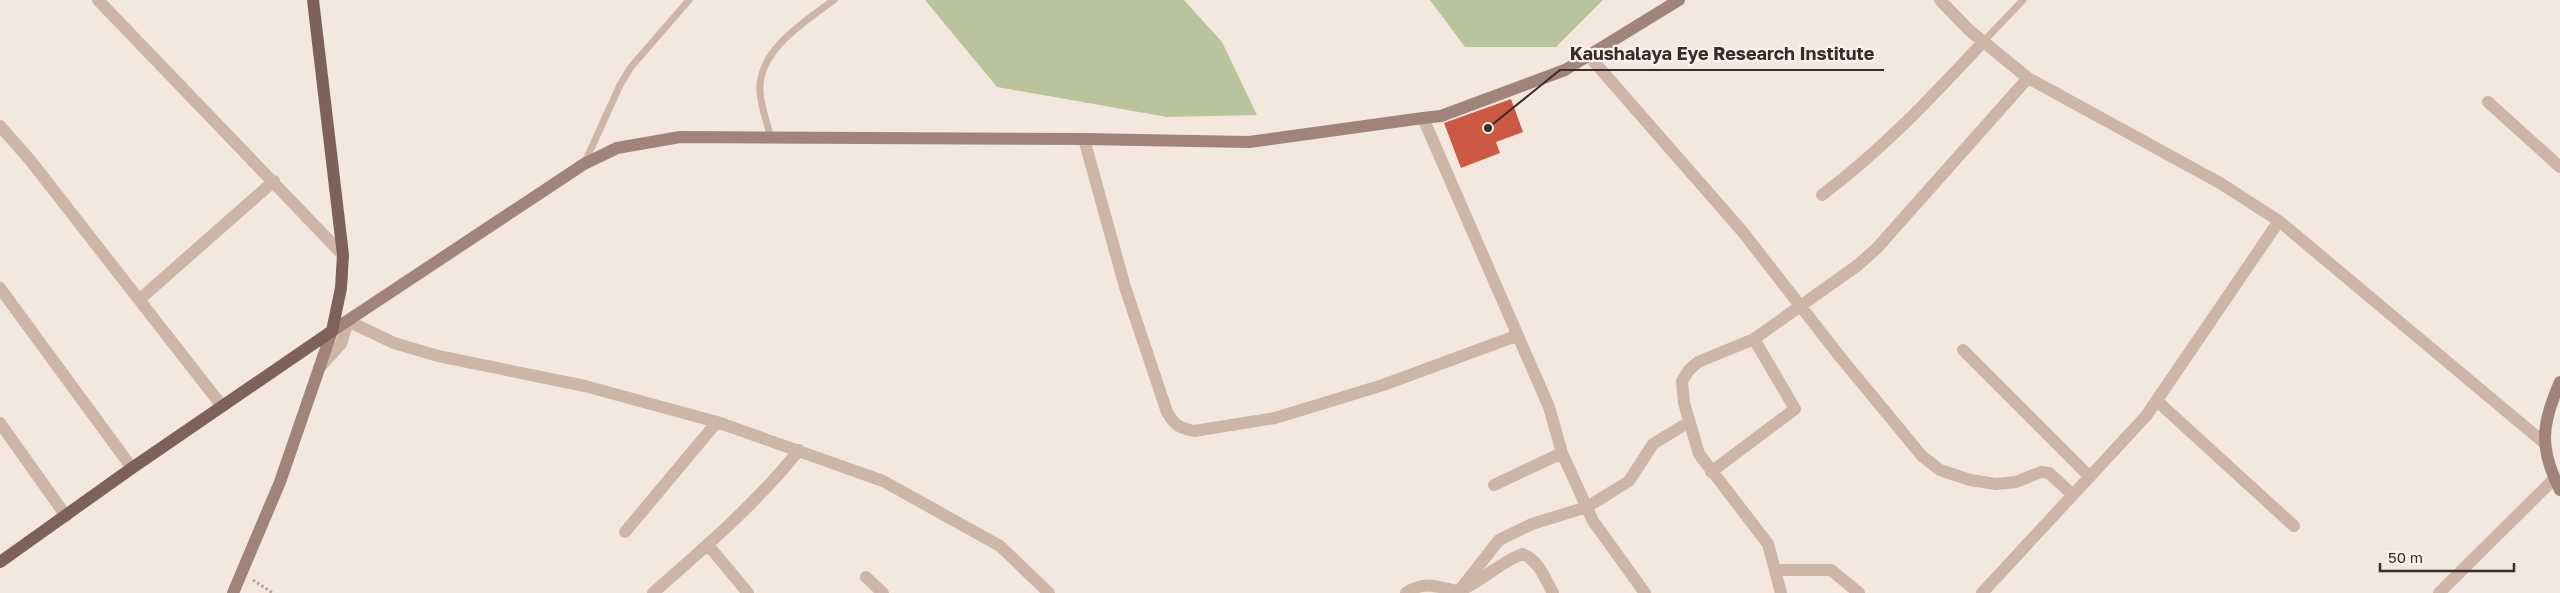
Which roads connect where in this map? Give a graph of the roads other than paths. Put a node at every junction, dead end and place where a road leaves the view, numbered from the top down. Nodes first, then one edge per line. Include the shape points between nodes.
1 (98, 0) edge
2 (312, 0) edge
3 (689, 0) edge
4 (834, 0) edge
5 (1679, 0) edge
6 (1940, 0) edge
7 (2023, 0) edge
8 (1984, 42) junction
9 (1589, 56) junction
10 (2028, 78) junction
11 (2488, 102) dead end
12 (1423, 118) junction
13 (0, 126) edge
14 (771, 138) junction
15 (1084, 139) junction
16 (584, 164) junction
17 (2560, 166) edge
18 (274, 181) junction
19 (1822, 195) dead end
20 (2278, 221) junction
21 (343, 255) junction
22 (0, 288) edge
23 (140, 299) junction
24 (1802, 305) junction
25 (348, 321) junction
26 (332, 331) junction
27 (1516, 336) junction
28 (1754, 339) junction
29 (1963, 350) dead end
30 (319, 368) junction
31 (2560, 382) edge
32 (2157, 401) junction
33 (222, 406) junction
34 (717, 422) junction
35 (1689, 422) junction
36 (0, 423) edge
37 (2544, 442) junction
38 (799, 450) junction
39 (1562, 453) junction
40 (132, 468) junction
41 (1711, 472) junction
42 (2090, 477) junction
43 (2557, 484) edge
44 (1494, 485) dead end
45 (2073, 496) junction
46 (1587, 508) junction
47 (66, 516) junction
48 (2294, 526) dead end
49 (625, 532) dead end
50 (708, 545) junction
51 (0, 562) edge
52 (1776, 570) junction
53 (866, 577) dead end
54 (661, 591) edge
55 (1459, 591) junction
56 (233, 593) edge
57 (748, 593) edge
58 (883, 593) edge
59 (1049, 593) edge
60 (1406, 593) edge
61 (1554, 593) edge
62 (1645, 593) edge
63 (1781, 593) edge
64 (1859, 593) edge
65 (1982, 593) edge
66 (2439, 593) edge

1 - 18 street
2 - 21 main road
3 - 16 lane via 631,67
4 - 14 lane via 781,43 764,64 760,94
5 - 9 main road
6 - 8 street
7 - 8 lane
8 - 10 street
8 - 19 street via 1883,146
9 - 12 main road via 1566,70 1441,116
9 - 24 street via 1742,230
10 - 20 street via 2220,183
10 - 24 street via 1877,248
11 - 17 street
12 - 15 main road via 1250,142
12 - 27 street
13 - 23 street
14 - 15 main road
14 - 16 main road via 680,138 617,148
15 - 27 street via 1125,287 1167,412 1181,428 1194,431 1276,418 1382,385
16 - 25 main road
18 - 21 street
18 - 23 street
20 - 32 street
20 - 37 street
21 - 26 main road via 341,288
22 - 40 street
23 - 33 street
24 - 28 street
24 - 45 street via 1922,456 1940,470 1996,484 2016,482 2041,472 2049,473
25 - 26 main road
25 - 30 street via 341,344
25 - 34 street via 394,343 438,356 585,386
26 - 30 main road
26 - 33 main road
27 - 39 street via 1549,407
28 - 35 street via 1698,362 1688,370 1682,381
28 - 41 street via 1795,409
29 - 42 street
30 - 56 main road via 280,482
31 - 37 main road via 2550,404
32 - 42 street
32 - 48 street
33 - 40 main road
34 - 38 street
34 - 49 street
35 - 41 street via 1699,454
35 - 46 street via 1653,444 1629,481
36 - 47 street
37 - 43 main road via 2546,459
38 - 50 street via 779,475
38 - 59 street via 883,481 962,523 1000,546
39 - 44 street
39 - 46 street
40 - 47 main road
41 - 52 street via 1761,533
42 - 45 street
43 - 66 street
45 - 65 street
46 - 55 street via 1532,524 1499,540
46 - 62 street via 1593,522
47 - 51 main road
50 - 54 street
50 - 57 street
52 - 63 street
52 - 64 street via 1831,570
53 - 58 street
55 - 60 street via 1425,584
55 - 61 street via 1522,554 1536,563

